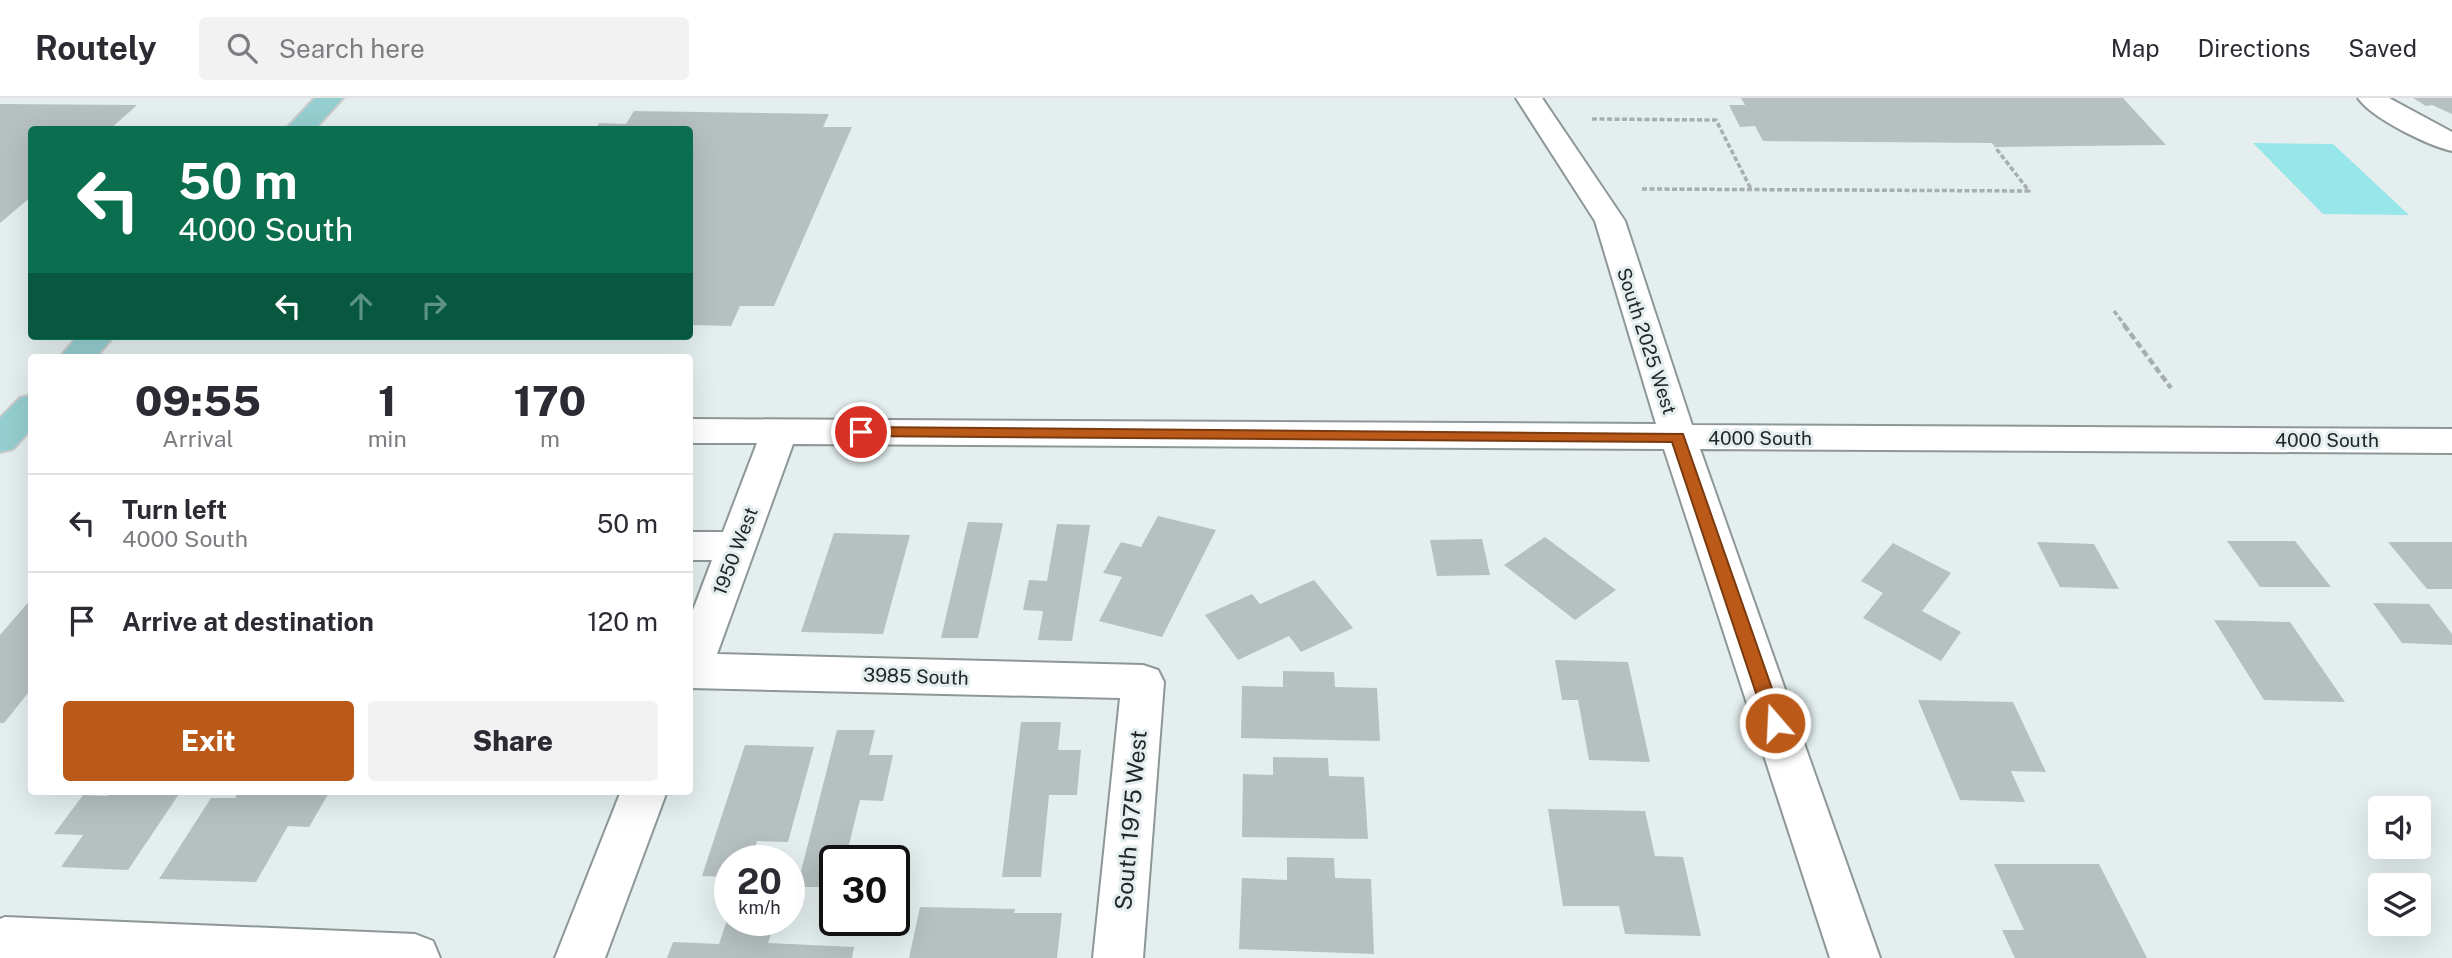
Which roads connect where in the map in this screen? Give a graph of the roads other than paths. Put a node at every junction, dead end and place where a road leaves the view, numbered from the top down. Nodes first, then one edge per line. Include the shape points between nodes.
1 (330, 98) edge
2 (1529, 98) edge
3 (2371, 98) edge
4 (302, 126) edge
5 (2452, 143) edge
6 (93, 340) edge
7 (80, 354) edge
8 (693, 431) edge
9 (780, 432) junction
10 (1678, 438) junction
11 (2452, 440) edge
12 (693, 546) edge
13 (736, 546) junction
14 (693, 663) edge
15 (693, 671) edge
16 (1143, 682) joint
17 (642, 795) edge
18 (3, 943) edge
19 (415, 958) edge
20 (580, 958) edge
21 (1118, 958) edge
22 (1855, 958) edge

1 - 4 main road
2 - 10 street, South 2025 West via 1609,221
3 - 5 street
6 - 7 main road
8 - 9 street, 4000 South
9 - 10 street, 4000 South
9 - 13 street, 1950 West
10 - 11 street, 4000 South
10 - 22 street, South 2025 West
12 - 13 street
13 - 14 street, 1950 West
15 - 16 street, 3985 South
16 - 21 street, South 1975 West
17 - 20 street
18 - 19 street

